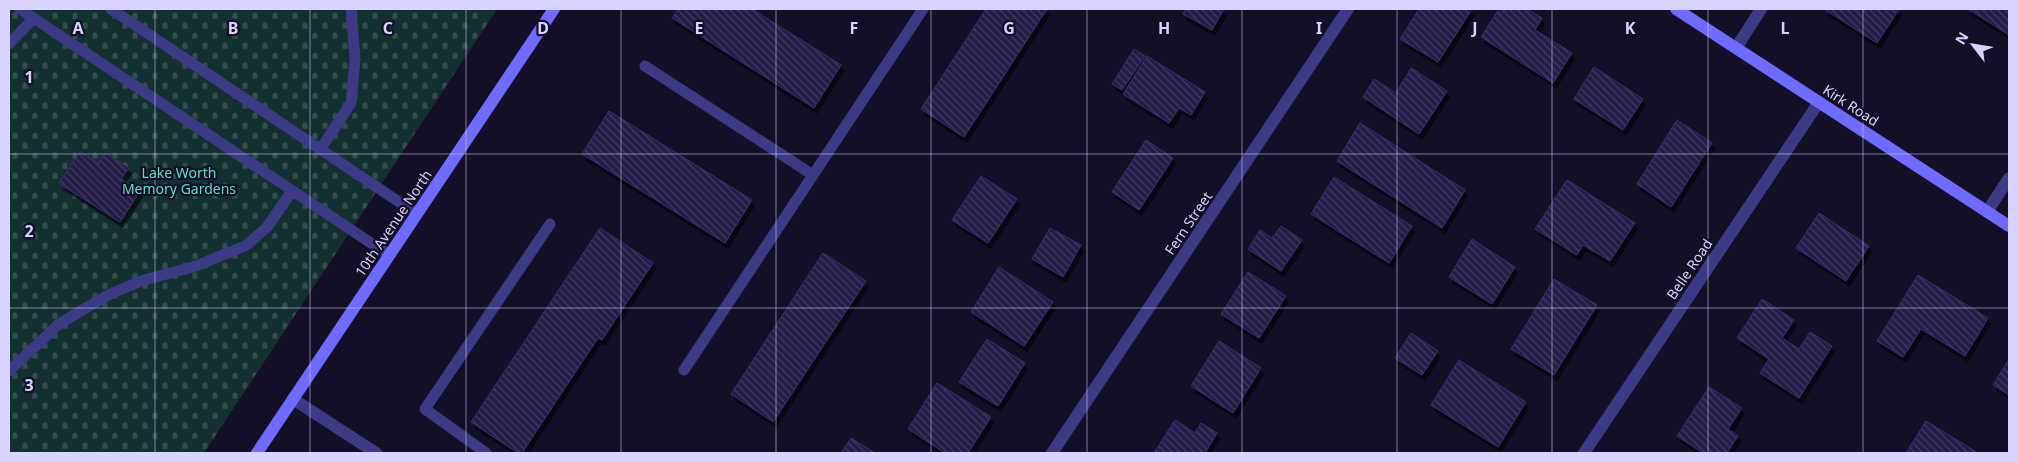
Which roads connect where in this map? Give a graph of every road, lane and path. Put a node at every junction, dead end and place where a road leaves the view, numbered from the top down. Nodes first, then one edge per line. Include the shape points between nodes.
1 (20, 9) edge
2 (111, 9) edge
3 (351, 9) edge
4 (554, 9) edge
5 (923, 9) edge
6 (1348, 9) edge
7 (1676, 9) edge
8 (1761, 9) edge
9 (34, 18) junction
10 (9, 44) edge
11 (1736, 48) junction
12 (645, 66) dead end
13 (1819, 102) junction
14 (320, 150) junction
15 (813, 175) junction
16 (2009, 178) edge
17 (292, 191) junction
18 (1987, 212) junction
19 (417, 214) junction
20 (550, 224) dead end
21 (2009, 226) edge
22 (389, 255) junction
23 (684, 370) dead end
24 (9, 372) edge
25 (293, 399) junction
26 (257, 453) edge
27 (376, 453) edge
28 (486, 453) edge
29 (1052, 453) edge
30 (1584, 453) edge

1 - 9 lane
2 - 14 lane
3 - 14 lane via 355,59 351,103
4 - 19 street, 10th Avenue North
5 - 15 lane
6 - 29 street, Fern Street
7 - 11 street, Kirk Road
8 - 11 street
9 - 10 lane
9 - 17 lane
11 - 13 street, Kirk Road
12 - 15 lane
13 - 18 street, Kirk Road
13 - 30 street, Belle Road
14 - 19 lane
15 - 23 lane
16 - 18 street
17 - 22 lane
17 - 24 lane via 268,227 247,245 108,295 59,324
18 - 21 street, Kirk Road
19 - 22 street, 10th Avenue North
20 - 28 lane via 425,409
22 - 25 street, 10th Avenue North
25 - 26 street, 10th Avenue North
25 - 27 street

